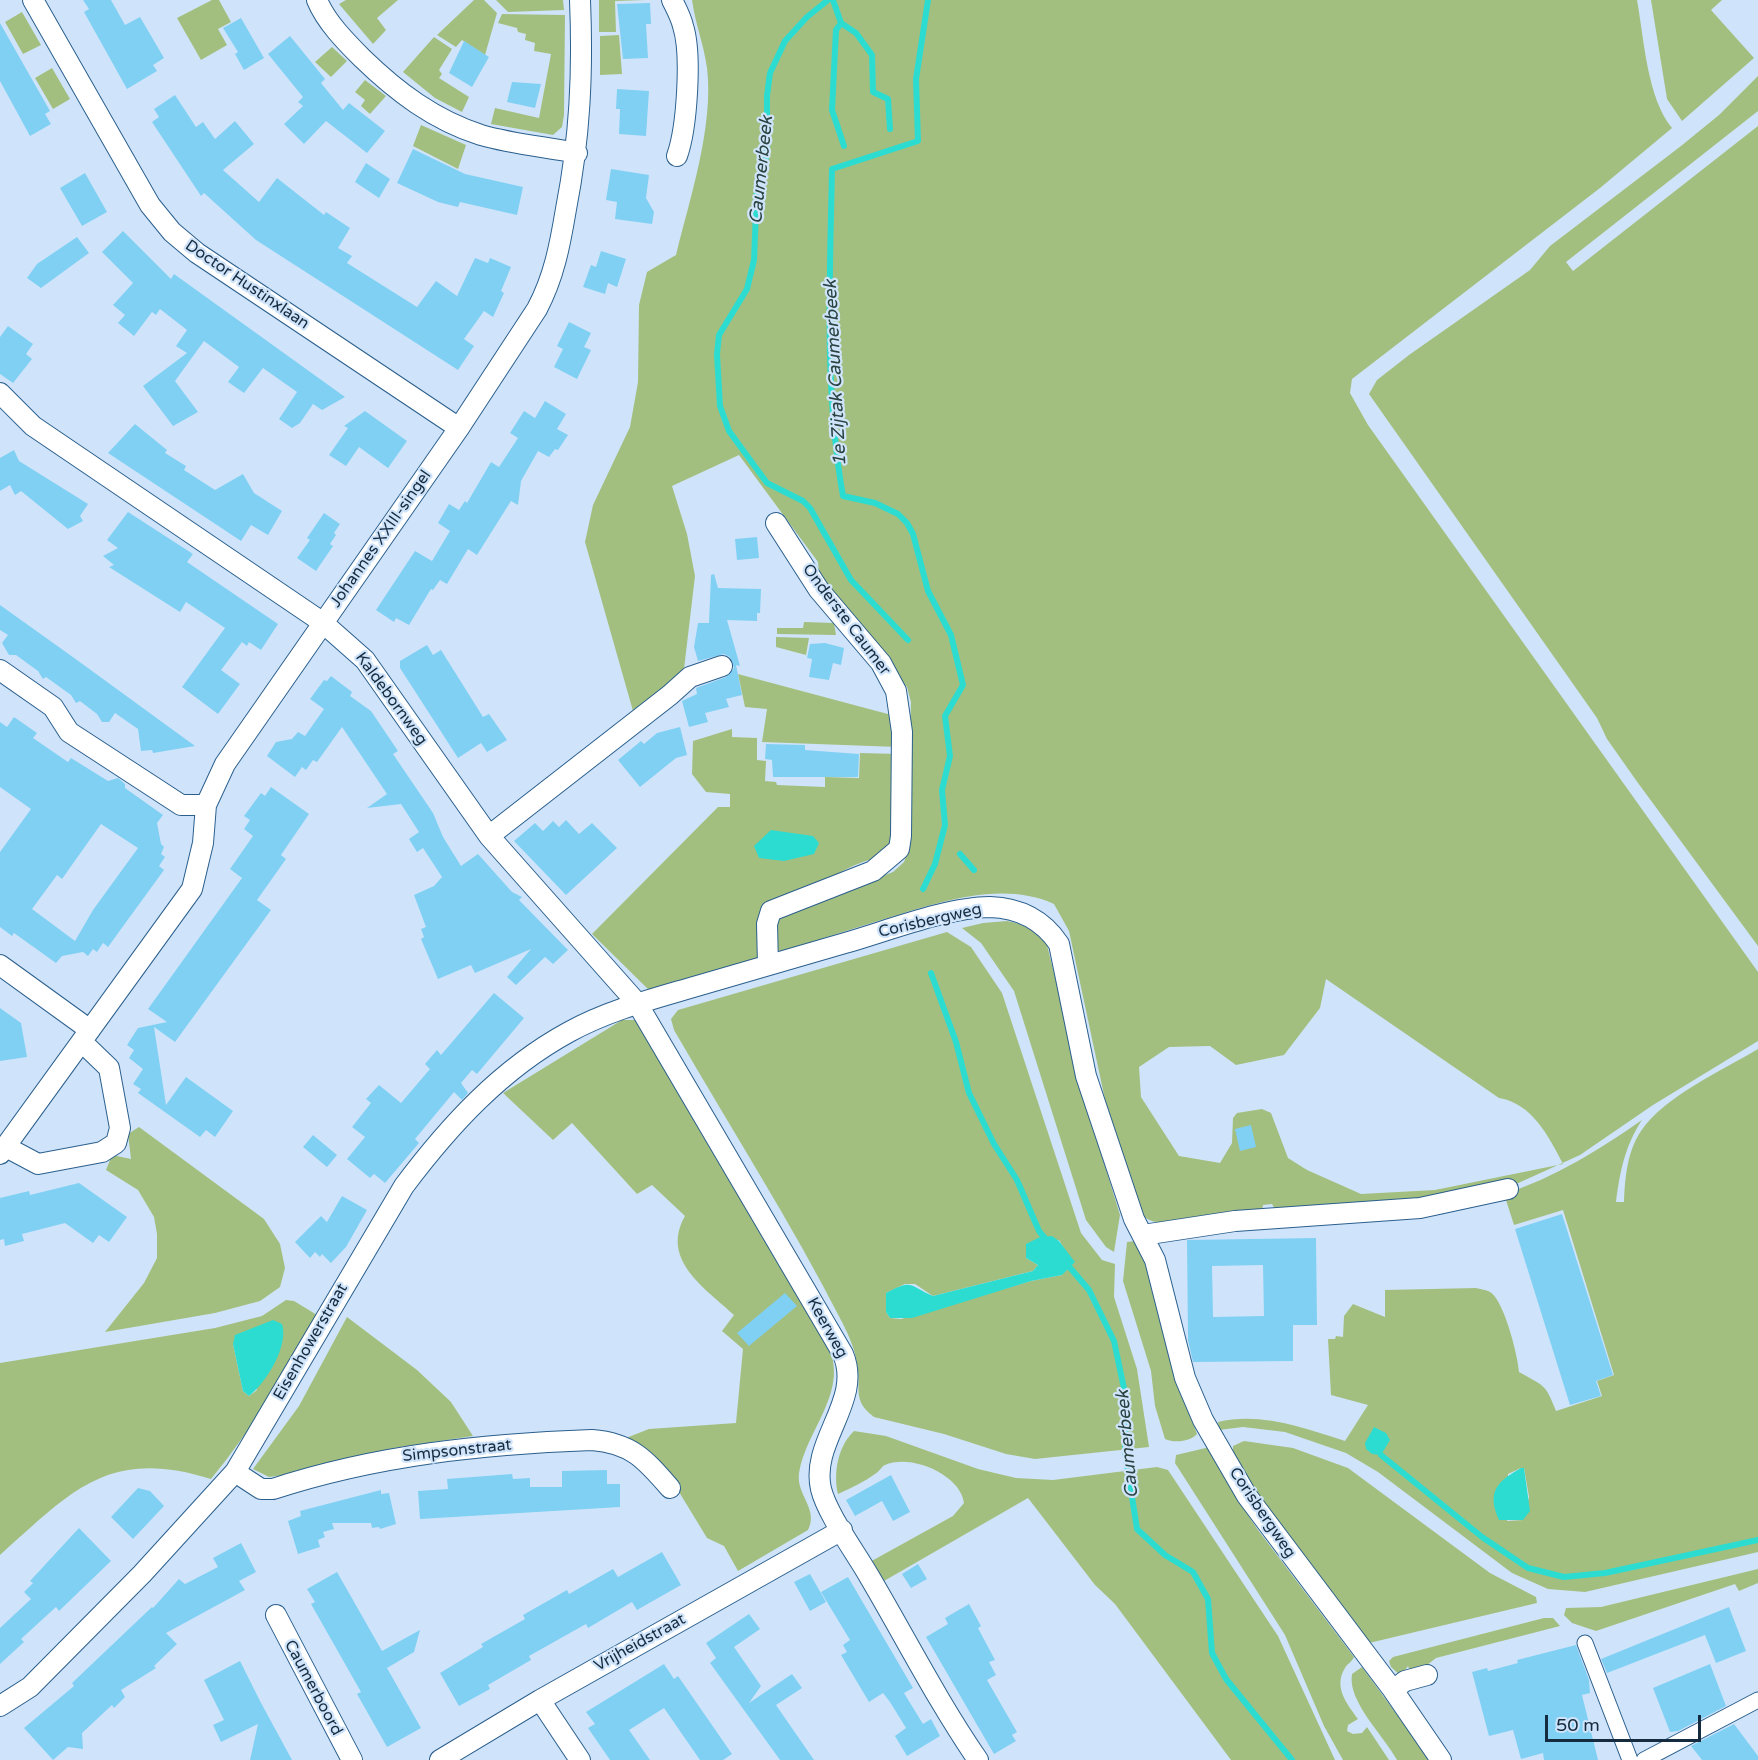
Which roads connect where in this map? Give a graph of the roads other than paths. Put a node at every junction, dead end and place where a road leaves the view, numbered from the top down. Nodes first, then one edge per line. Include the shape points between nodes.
1 (33, 0) edge
2 (317, 0) edge
3 (580, 0) edge
4 (672, 0) edge
5 (577, 153) junction
6 (677, 156) dead end
7 (0, 393) edge
8 (459, 428) junction
9 (776, 523) dead end
10 (322, 622) junction
11 (722, 666) dead end
12 (0, 670) edge
13 (206, 805) junction
14 (489, 836) junction
15 (0, 965) edge
16 (768, 965) junction
17 (637, 1003) junction
18 (86, 1036) junction
19 (3, 1150) edge
20 (1508, 1189) dead end
21 (1143, 1235) junction
22 (235, 1472) junction
23 (670, 1488) dead end
24 (842, 1530) junction
25 (276, 1615) dead end
26 (1585, 1642) dead end
27 (1427, 1675) dead end
28 (1392, 1690) junction
29 (1758, 1700) edge
30 (540, 1701) junction
31 (0, 1706) edge
32 (972, 1758) edge
33 (352, 1760) edge
34 (440, 1760) edge
35 (580, 1760) edge
36 (1441, 1760) edge
37 (1630, 1760) edge
38 (1644, 1760) edge

1 - 8 street, Doctor Hustinxlaan via 144,195 172,232 196,253
2 - 5 street via 328,19 392,88 436,116 482,135
3 - 5 street, Johannes XXIII-singel via 582,75
4 - 6 street via 684,27 687,63 683,138
5 - 8 street, Johannes XXIII-singel via 556,265 547,289
7 - 10 street, Kaldebornweg via 33,426
8 - 10 street, Johannes XXIII-singel
9 - 16 street, Onderste Caumer via 819,590 880,663 896,691 903,732 899,849 873,871 771,911 767,924
10 - 13 street, Johannes XXIII-singel via 225,764
10 - 14 street, Kaldebornweg via 365,660
11 - 14 street via 690,677
12 - 13 street via 53,707 69,732 181,805
13 - 18 street, Johannes XXIII-singel via 203,843 192,888
14 - 17 street, Kaldebornweg
15 - 18 street
16 - 17 street, Corisbergweg
16 - 21 street, Corisbergweg via 975,908 1008,909 1038,920 1059,944 1086,1076 1134,1219
17 - 22 street, Eisenhowerstraat via 568,1033 531,1056 496,1083 432,1148 377,1229
17 - 24 street, Keerweg via 849,1368 848,1386 822,1459 820,1477 826,1501
18 - 19 street, Johannes XXIII-singel
18 - 19 street, Johannes XXIII-singel via 109,1068 120,1128 116,1143 102,1152 38,1164
20 - 21 street via 1420,1208 1235,1221
21 - 28 street, Corisbergweg via 1163,1284 1185,1378 1203,1420 1247,1496
22 - 23 street, Simpsonstraat via 261,1489 273,1489 370,1462 434,1451 592,1440 632,1450
22 - 31 street, Eisenhowerstraat via 30,1687
24 - 30 street, Vrijheidstraat
24 - 32 street, Keerweg
25 - 33 street, Caumerboord
26 - 37 street
27 - 28 street via 1405,1681
28 - 36 street, Corisbergweg
29 - 38 street
30 - 34 street, Vrijheidstraat
30 - 35 street

